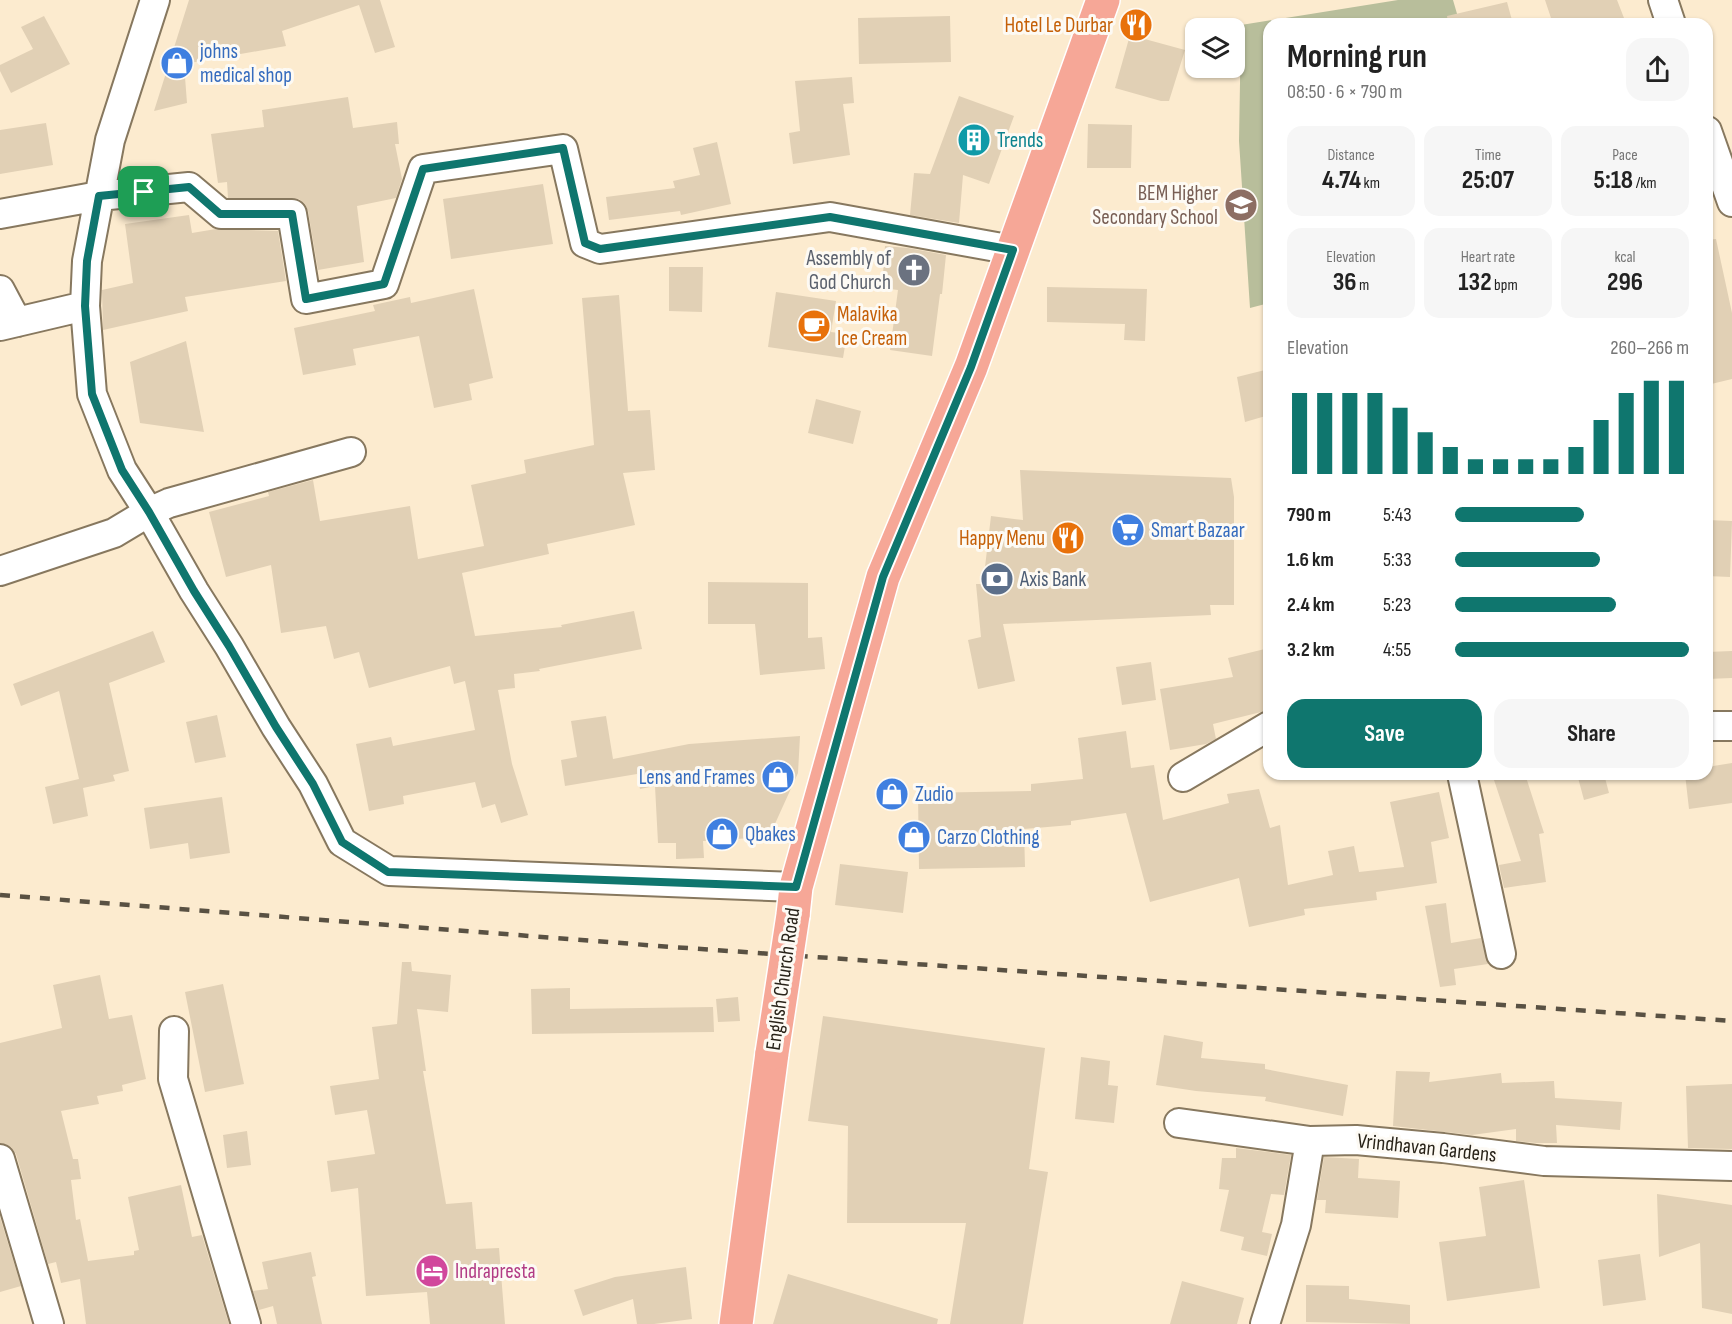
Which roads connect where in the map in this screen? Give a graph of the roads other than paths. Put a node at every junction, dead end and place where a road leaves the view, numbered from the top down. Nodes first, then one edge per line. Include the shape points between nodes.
1 (155, 0) edge
2 (1103, 0) edge
3 (1663, 0) edge
4 (1669, 18) edge
5 (1713, 148) edge
6 (86, 199) junction
7 (1732, 202) edge
8 (0, 214) edge
9 (1013, 250) junction
10 (0, 290) edge
11 (85, 306) junction
12 (8, 324) edge
13 (351, 452) dead end
14 (133, 522) junction
15 (0, 571) edge
16 (1713, 726) edge
17 (1732, 726) edge
18 (1263, 730) edge
19 (1184, 777) dead end
20 (1463, 780) edge
21 (794, 901) junction
22 (1501, 954) dead end
23 (174, 1031) dead end
24 (1179, 1123) dead end
25 (1310, 1141) junction
26 (0, 1159) edge
27 (1732, 1166) edge
28 (49, 1324) edge
29 (246, 1324) edge
30 (736, 1324) edge
31 (1266, 1324) edge

1 - 6 street via 110,140
2 - 9 main road, English Church Road
3 - 4 street
5 - 7 street
6 - 8 street
6 - 9 street via 189,187 220,214 292,214 306,299 384,284 423,169 563,148 585,243 600,249 830,217
6 - 11 street
9 - 21 main road, English Church Road via 971,367 883,577
10 - 12 street
11 - 12 street
11 - 14 street via 92,394 122,470
13 - 14 street via 169,503
14 - 15 street
14 - 21 street via 194,591 313,784 342,842 388,872
16 - 17 street
18 - 19 street
20 - 22 street
21 - 30 main road, English Church Road, bridge
23 - 29 street via 173,1079
24 - 25 street, Vrindhavan Gardens
25 - 27 street, Vrindhavan Gardens via 1367,1141 1544,1161
25 - 31 street via 1296,1225
26 - 28 street

